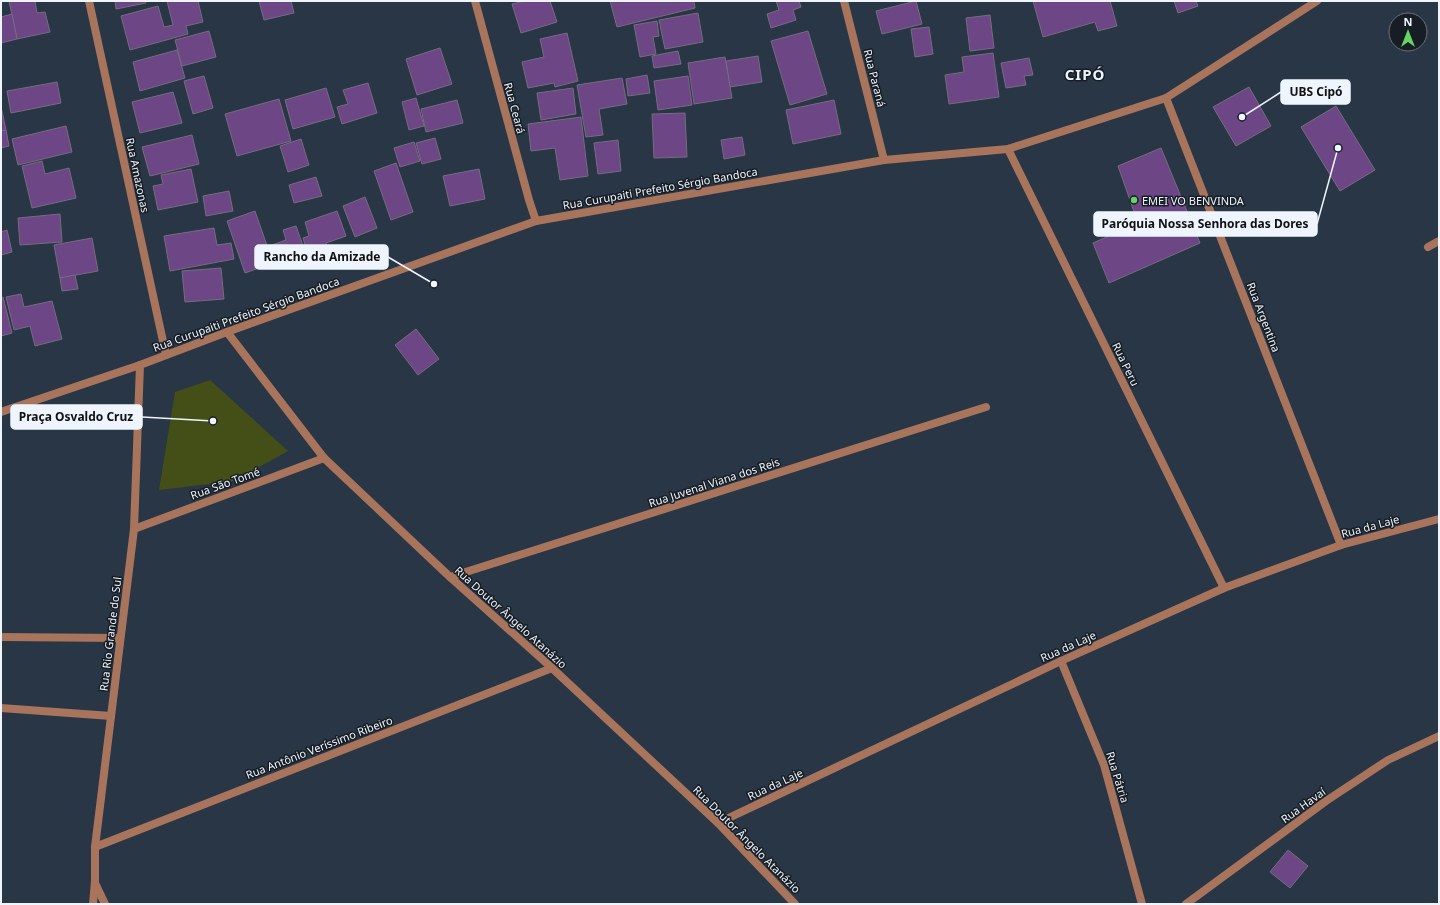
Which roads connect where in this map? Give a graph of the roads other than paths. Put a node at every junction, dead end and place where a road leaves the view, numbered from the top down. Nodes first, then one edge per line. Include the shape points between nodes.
1 (89, 1) edge
2 (475, 1) edge
3 (844, 1) edge
4 (1316, 1) edge
5 (1166, 98) junction
6 (1008, 149) junction
7 (884, 160) junction
8 (536, 221) junction
9 (1439, 241) edge
10 (1428, 247) dead end
11 (228, 332) junction
12 (166, 355) junction
13 (140, 366) junction
14 (986, 407) dead end
15 (1, 412) edge
16 (324, 458) junction
17 (1439, 518) edge
18 (134, 529) junction
19 (1341, 545) junction
20 (450, 577) junction
21 (1224, 588) junction
22 (1, 637) edge
23 (120, 638) junction
24 (1061, 661) junction
25 (552, 668) junction
26 (1, 708) edge
27 (111, 716) junction
28 (1439, 736) edge
29 (718, 823) junction
30 (95, 846) junction
31 (95, 882) junction
32 (93, 904) edge
33 (105, 904) edge
34 (796, 904) edge
35 (1142, 904) edge
36 (1186, 904) edge

1 - 12 street, Rua Amazonas
2 - 8 street, Rua Ceará via 528,200
3 - 7 street, Rua Paraná
4 - 5 street, Rua Curupaiti Prefeito Sérgio Bandoca
5 - 6 street, Rua Curupaiti Prefeito Sérgio Bandoca
5 - 19 street, Rua Argentina
6 - 7 street, Rua Curupaiti Prefeito Sérgio Bandoca
6 - 21 street, Rua Peru
7 - 8 street, Rua Curupaiti Prefeito Sérgio Bandoca
8 - 11 street, Rua Curupaiti Prefeito Sérgio Bandoca
9 - 10 street
11 - 12 street, Rua Curupaiti Prefeito Sérgio Bandoca
11 - 16 street, Rua Doutor Ângelo Atanázio
12 - 13 street, Rua Curupaiti Prefeito Sérgio Bandoca
13 - 15 street, Rua Curupaiti Prefeito Sérgio Bandoca
13 - 18 street, Rua Rio Grande do Sul
14 - 20 street, Rua Juvenal Viana dos Reis
16 - 18 street, Rua São Tomé
16 - 20 street, Rua Doutor Ângelo Atanázio
17 - 19 street, Rua da Laje
18 - 23 street, Rua Rio Grande do Sul
19 - 21 street, Rua da Laje
20 - 25 street, Rua Doutor Ângelo Atanázio
21 - 24 street, Rua da Laje
22 - 23 street
23 - 27 street, Rua Rio Grande do Sul
24 - 29 street, Rua da Laje
24 - 35 street, Rua Pátria via 1104,765
25 - 29 street, Rua Doutor Ângelo Atanázio
25 - 30 street, Rua Antônio Veríssimo Ribeiro
26 - 27 street
27 - 30 street, Rua Rio Grande do Sul
28 - 36 street, Rua Havaí via 1388,760
29 - 34 street, Rua Doutor Ângelo Atanázio
30 - 31 street, Rua Rio Grande do Sul
31 - 32 street, Rua Rio Grande do Sul
31 - 33 street

